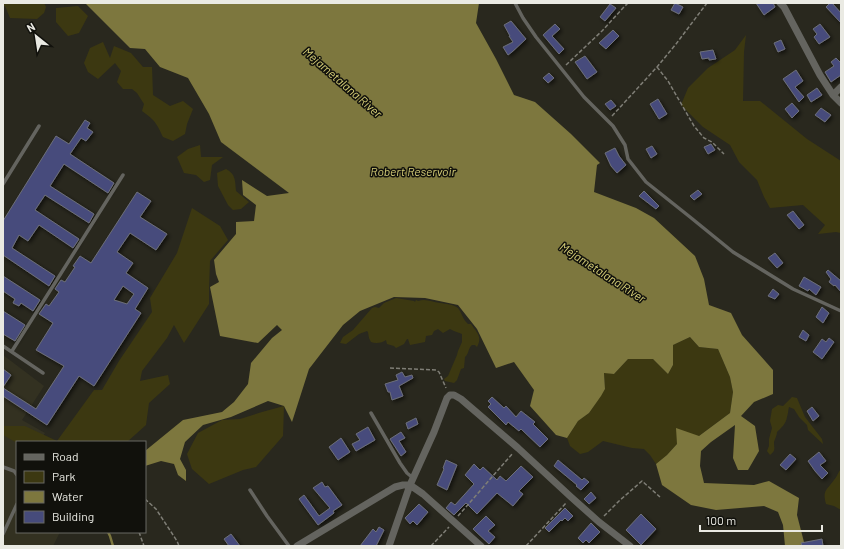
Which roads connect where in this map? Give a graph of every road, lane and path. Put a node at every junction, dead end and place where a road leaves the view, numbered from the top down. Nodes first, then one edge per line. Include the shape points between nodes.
1 (515, 3) edge
2 (628, 3) edge
3 (708, 3) edge
4 (780, 3) edge
5 (657, 67) junction
6 (562, 70) junction
7 (841, 87) edge
8 (833, 95) junction
9 (841, 103) edge
10 (608, 121) junction
11 (39, 126) dead end
12 (724, 154) dead end
13 (123, 175) dead end
14 (3, 184) edge
15 (841, 310) edge
16 (3, 346) edge
17 (12, 351) junction
18 (390, 368) dead end
19 (43, 373) dead end
20 (450, 395) junction
21 (371, 413) dead end
22 (518, 448) junction
23 (3, 467) edge
24 (16, 474) edge
25 (413, 478) junction
26 (410, 485) junction
27 (250, 490) dead end
28 (571, 497) junction
29 (660, 497) dead end
30 (146, 501) edge
31 (16, 506) edge
32 (454, 521) junction
33 (599, 522) junction
34 (140, 533) edge
35 (3, 534) edge
36 (144, 546) edge
37 (179, 546) edge
38 (289, 546) edge
39 (297, 546) edge
40 (389, 546) edge
41 (431, 546) edge
42 (481, 546) edge
43 (526, 546) edge
44 (630, 546) edge

1 - 6 lane via 536,37
2 - 6 path
3 - 5 path
4 - 8 street
5 - 10 path
5 - 12 path via 694,126
6 - 10 lane
7 - 8 street
8 - 9 street
10 - 15 lane via 625,145 628,159 646,182 733,252 793,289
11 - 14 lane
13 - 17 lane
16 - 17 lane
17 - 19 lane
18 - 20 path via 436,370
20 - 22 street via 461,399
20 - 25 street
21 - 25 lane via 407,473
22 - 28 street
22 - 32 path
23 - 24 lane
25 - 26 street
26 - 32 street
26 - 39 street via 395,487
26 - 40 street
27 - 38 lane
28 - 33 street
28 - 43 path
29 - 33 path via 642,480
30 - 37 path via 156,509
31 - 35 lane
32 - 41 path
32 - 42 street
33 - 44 street
34 - 36 path

